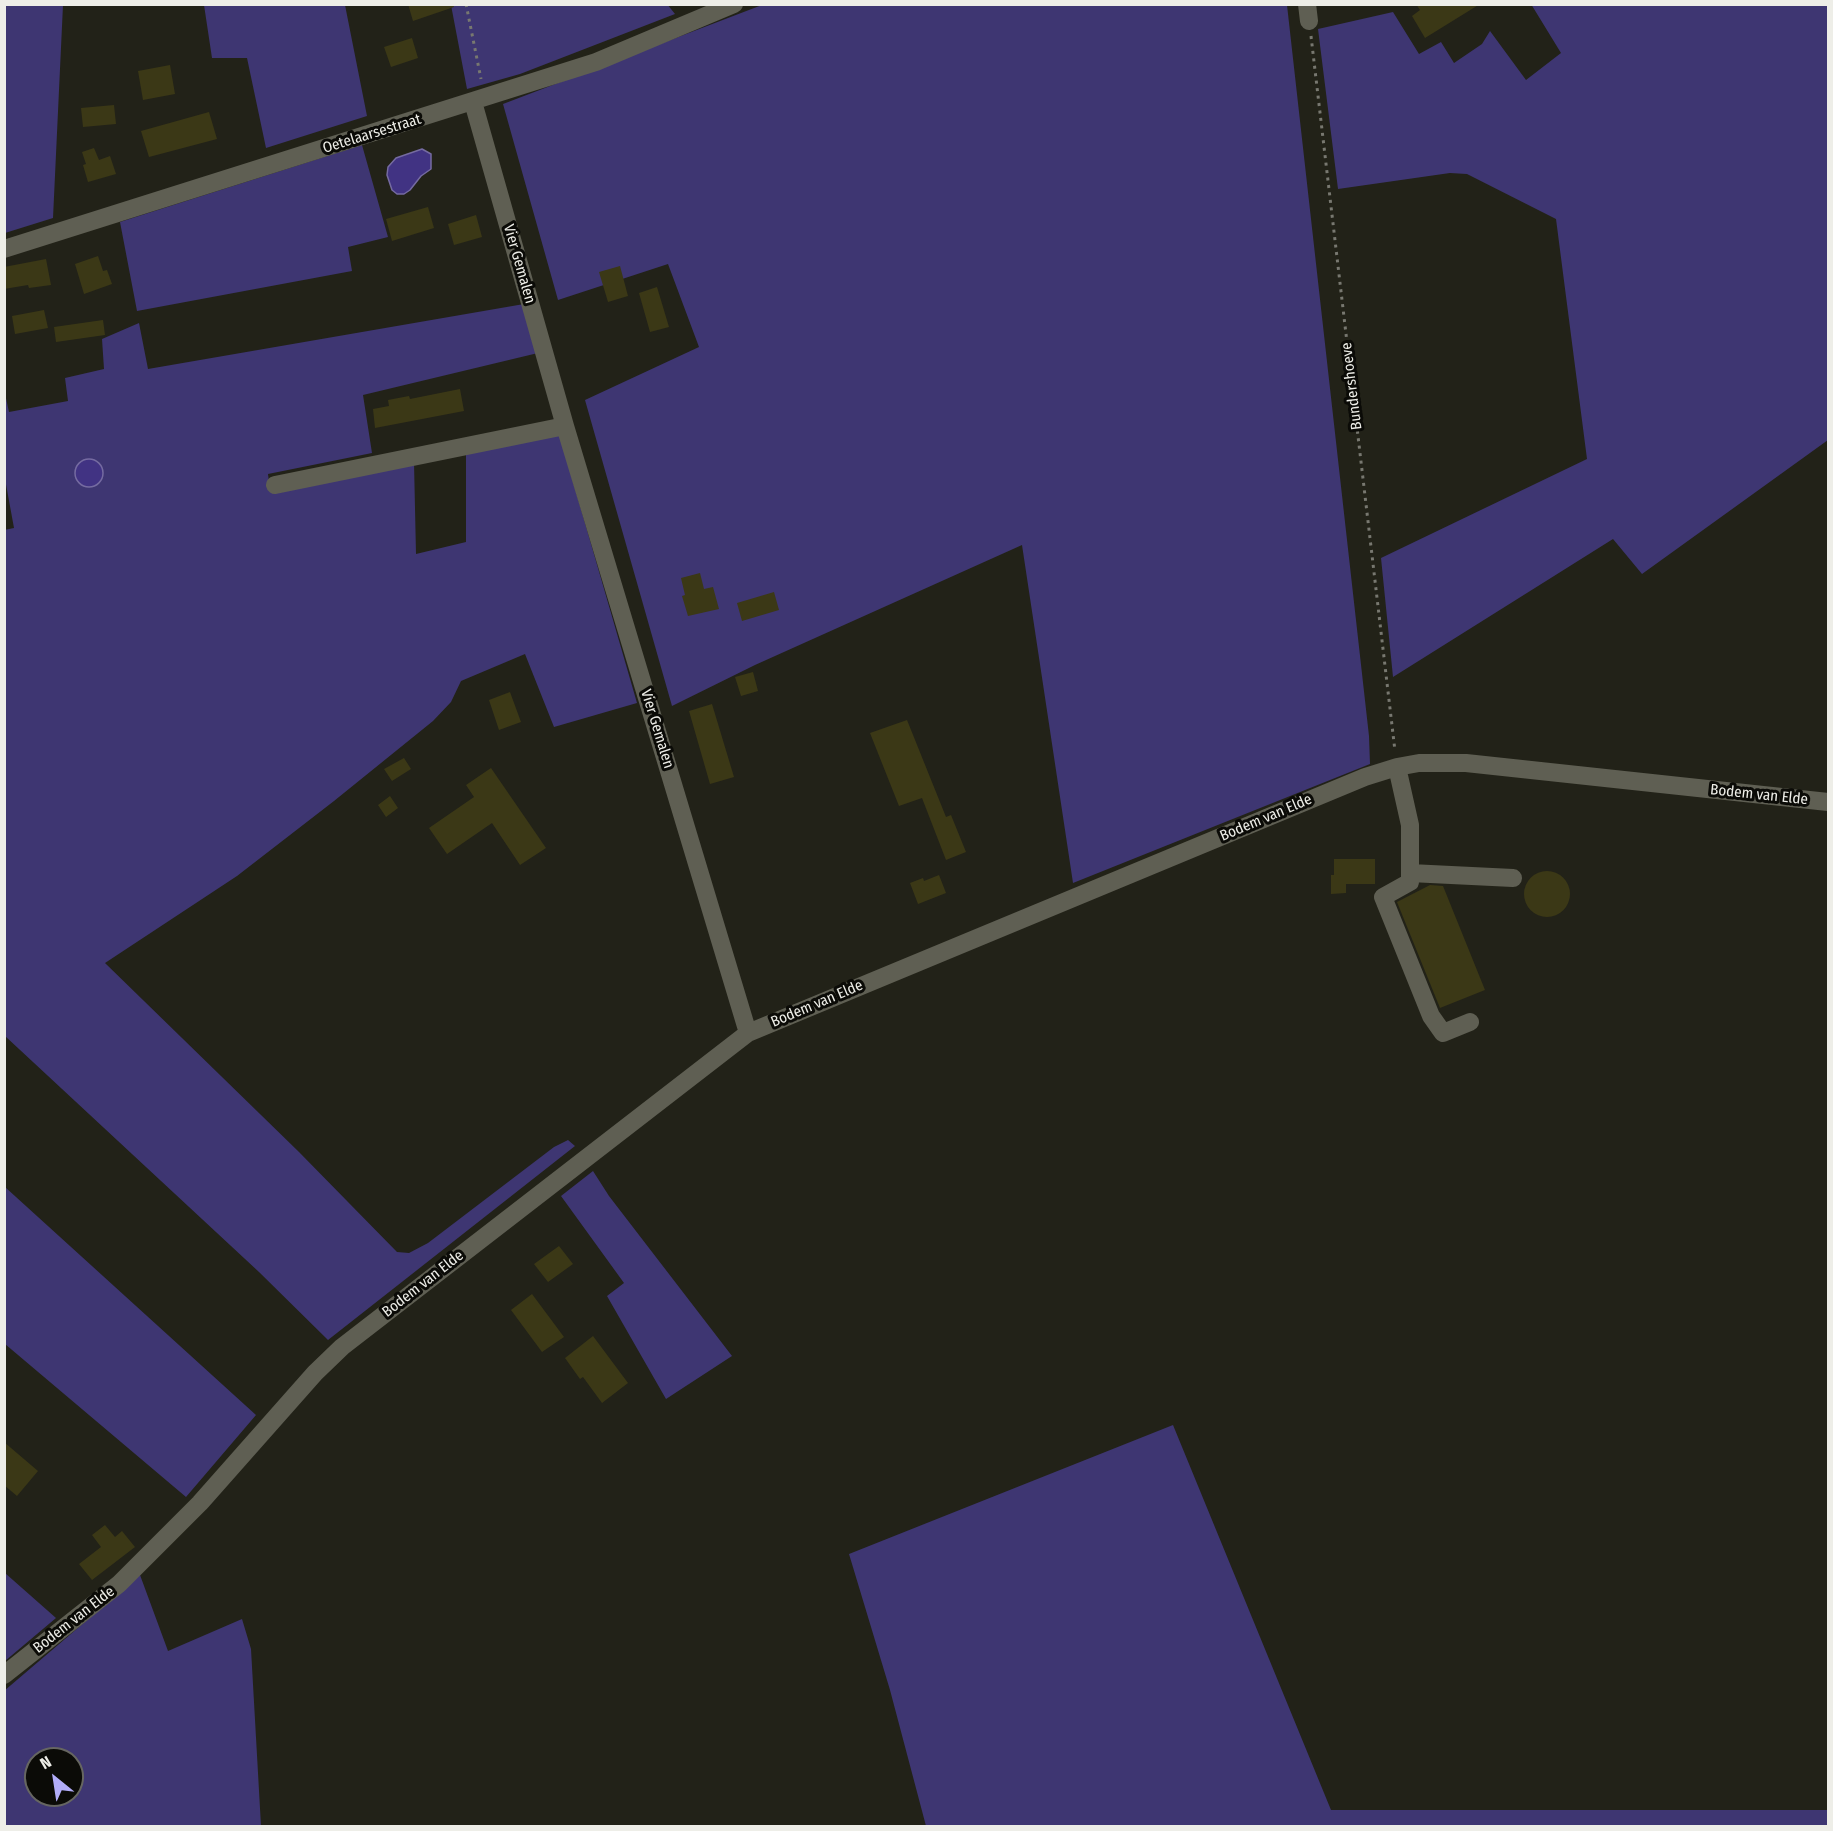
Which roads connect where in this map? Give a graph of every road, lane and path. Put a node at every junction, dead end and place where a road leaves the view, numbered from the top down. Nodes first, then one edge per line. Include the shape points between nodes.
1 (466, 4) edge
2 (734, 4) edge
3 (1308, 13) edge
4 (479, 100) junction
5 (4, 249) edge
6 (565, 426) junction
7 (275, 485) dead end
8 (1397, 767) junction
9 (1828, 802) edge
10 (1410, 873) junction
11 (1513, 878) dead end
12 (1470, 1022) dead end
13 (748, 1033) junction
14 (4, 1675) edge

1 - 4 path
2 - 4 street, Oetelaarsestraat via 596,62
3 - 8 path, Bundershoeve
4 - 5 street, Oetelaarsestraat
4 - 6 street, Vier Gemalen
6 - 7 street
6 - 13 street, Vier Gemalen
8 - 9 street, Bodem van Elde via 1419,763 1466,764
8 - 10 street via 1410,825
8 - 13 street, Bodem van Elde
10 - 11 street
10 - 12 street via 1410,882 1383,897 1431,1016 1443,1033
13 - 14 street, Bodem van Elde via 342,1347 200,1503 119,1584

